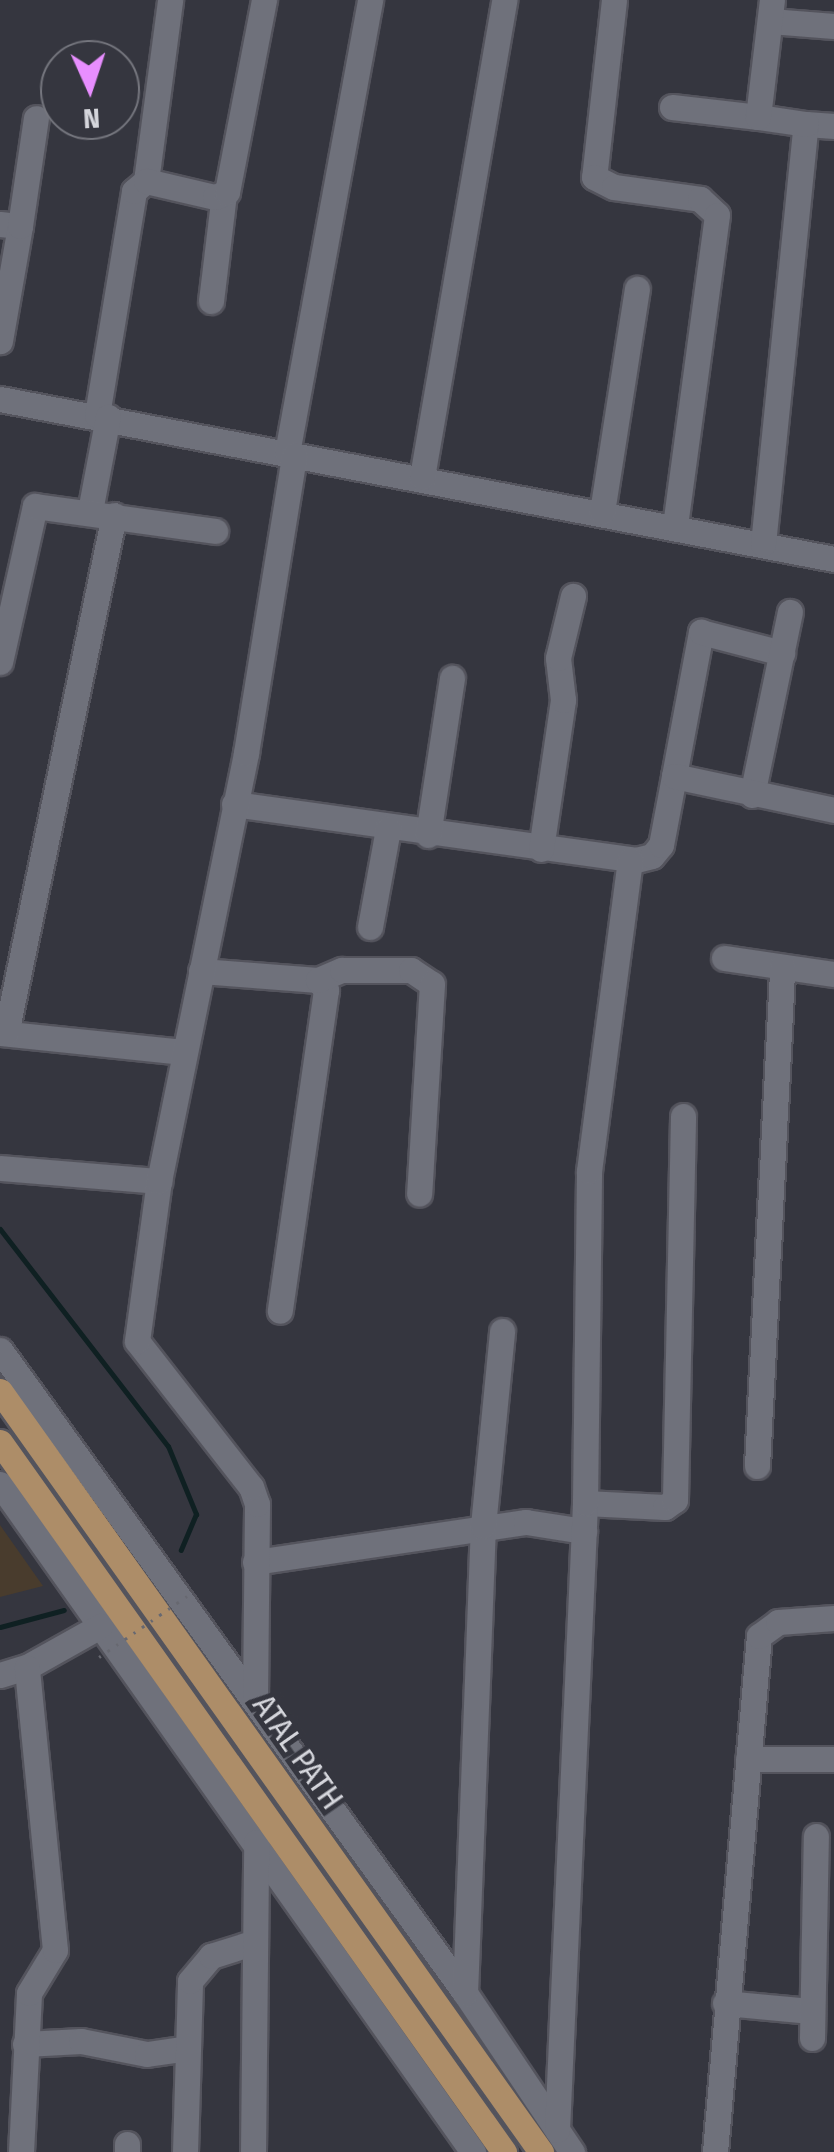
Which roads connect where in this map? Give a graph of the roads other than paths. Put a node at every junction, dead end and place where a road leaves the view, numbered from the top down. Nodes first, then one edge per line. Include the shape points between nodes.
1 (170, 0) edge
2 (264, 0) edge
3 (370, 0) edge
4 (504, 0) edge
5 (614, 0) edge
6 (771, 11) edge
7 (834, 26) edge
8 (672, 108) dead end
9 (758, 117) junction
10 (36, 118) dead end
11 (806, 124) junction
12 (834, 126) edge
13 (146, 181) junction
14 (224, 194) junction
15 (10, 225) edge
16 (637, 288) dead end
17 (211, 301) dead end
18 (0, 341) edge
19 (0, 400) edge
20 (102, 416) junction
21 (290, 454) junction
22 (422, 477) junction
23 (602, 512) junction
24 (102, 513) junction
25 (674, 527) junction
26 (215, 532) dead end
27 (763, 544) junction
28 (11, 548) edge
29 (834, 559) edge
30 (573, 596) dead end
31 (790, 612) dead end
32 (782, 653) junction
33 (0, 662) edge
34 (452, 678) dead end
35 (674, 776) junction
36 (752, 795) junction
37 (234, 804) junction
38 (834, 810) edge
39 (388, 828) junction
40 (428, 835) junction
41 (542, 849) junction
42 (630, 860) junction
43 (370, 927) dead end
44 (11, 941) edge
45 (724, 958) dead end
46 (782, 966) junction
47 (200, 970) junction
48 (834, 974) edge
49 (318, 980) junction
50 (3, 1033) edge
51 (183, 1052) junction
52 (684, 1116) dead end
53 (0, 1168) edge
54 (158, 1180) junction
55 (419, 1194) dead end
56 (280, 1311) dead end
57 (502, 1331) dead end
58 (0, 1350) edge
59 (0, 1391) edge
60 (5, 1454) edge
61 (757, 1466) dead end
62 (0, 1484) edge
63 (584, 1516) junction
64 (483, 1526) junction
65 (255, 1562) junction
66 (834, 1618) edge
67 (100, 1626) junction
68 (28, 1668) junction
69 (0, 1675) edge
70 (255, 1699) junction
71 (748, 1759) junction
72 (834, 1759) edge
73 (816, 1836) dead end
74 (256, 1842) junction
75 (252, 1943) junction
76 (466, 1993) junction
77 (725, 2003) junction
78 (812, 2011) junction
79 (812, 2038) dead end
80 (24, 2044) junction
81 (188, 2048) junction
82 (545, 2142) edge
83 (22, 2152) edge
84 (186, 2152) edge
85 (253, 2152) edge
86 (473, 2152) edge
87 (504, 2152) edge
88 (572, 2152) edge
89 (714, 2152) edge

1 - 13 street
2 - 14 street
3 - 21 street
4 - 22 street
5 - 25 street via 594,177 614,187 700,199 718,215
6 - 7 street
6 - 9 street
8 - 9 street
9 - 11 street
10 - 15 street
11 - 12 street
11 - 27 street
13 - 14 street
13 - 20 street via 131,202
14 - 17 street
15 - 18 street
16 - 23 street
19 - 20 street
20 - 21 street
20 - 24 street
21 - 22 street
21 - 37 street
22 - 23 street
23 - 25 street
24 - 26 street
24 - 28 street via 35,506
24 - 44 street
25 - 27 street
27 - 29 street
28 - 33 street
30 - 41 street via 556,666 563,700
31 - 32 street
32 - 35 street via 701,632
32 - 36 street
34 - 40 street
35 - 36 street
35 - 42 street via 660,845 652,856
36 - 38 street
37 - 39 street
37 - 47 street
39 - 40 street
39 - 43 street
40 - 41 street
41 - 42 street
42 - 63 street via 590,1170
44 - 50 street
45 - 46 street
46 - 48 street
46 - 61 street
47 - 49 street
47 - 51 street
49 - 55 street via 342,970 411,970 432,984
49 - 56 street via 325,995
50 - 51 street
51 - 54 street
52 - 63 street via 675,1500
53 - 54 street
54 - 65 street via 137,1341 251,1488 259,1521
57 - 64 street
58 - 70 street
59 - 82 main road, ATAL PATH
60 - 87 main road
62 - 67 street
63 - 64 street
63 - 82 street
64 - 65 street via 366,1550
64 - 76 street
65 - 70 street
66 - 71 street via 763,1628
67 - 68 street
67 - 74 street
68 - 69 street
68 - 80 street via 55,1950 31,1985
70 - 76 street
71 - 72 street
71 - 77 street
73 - 78 street
74 - 75 street
74 - 86 street
75 - 81 street via 211,1956 196,1970
75 - 85 street
76 - 82 street
77 - 78 street
77 - 89 street
78 - 79 street
80 - 81 street via 80,2041 147,2054
80 - 83 street
81 - 84 street
82 - 88 street

